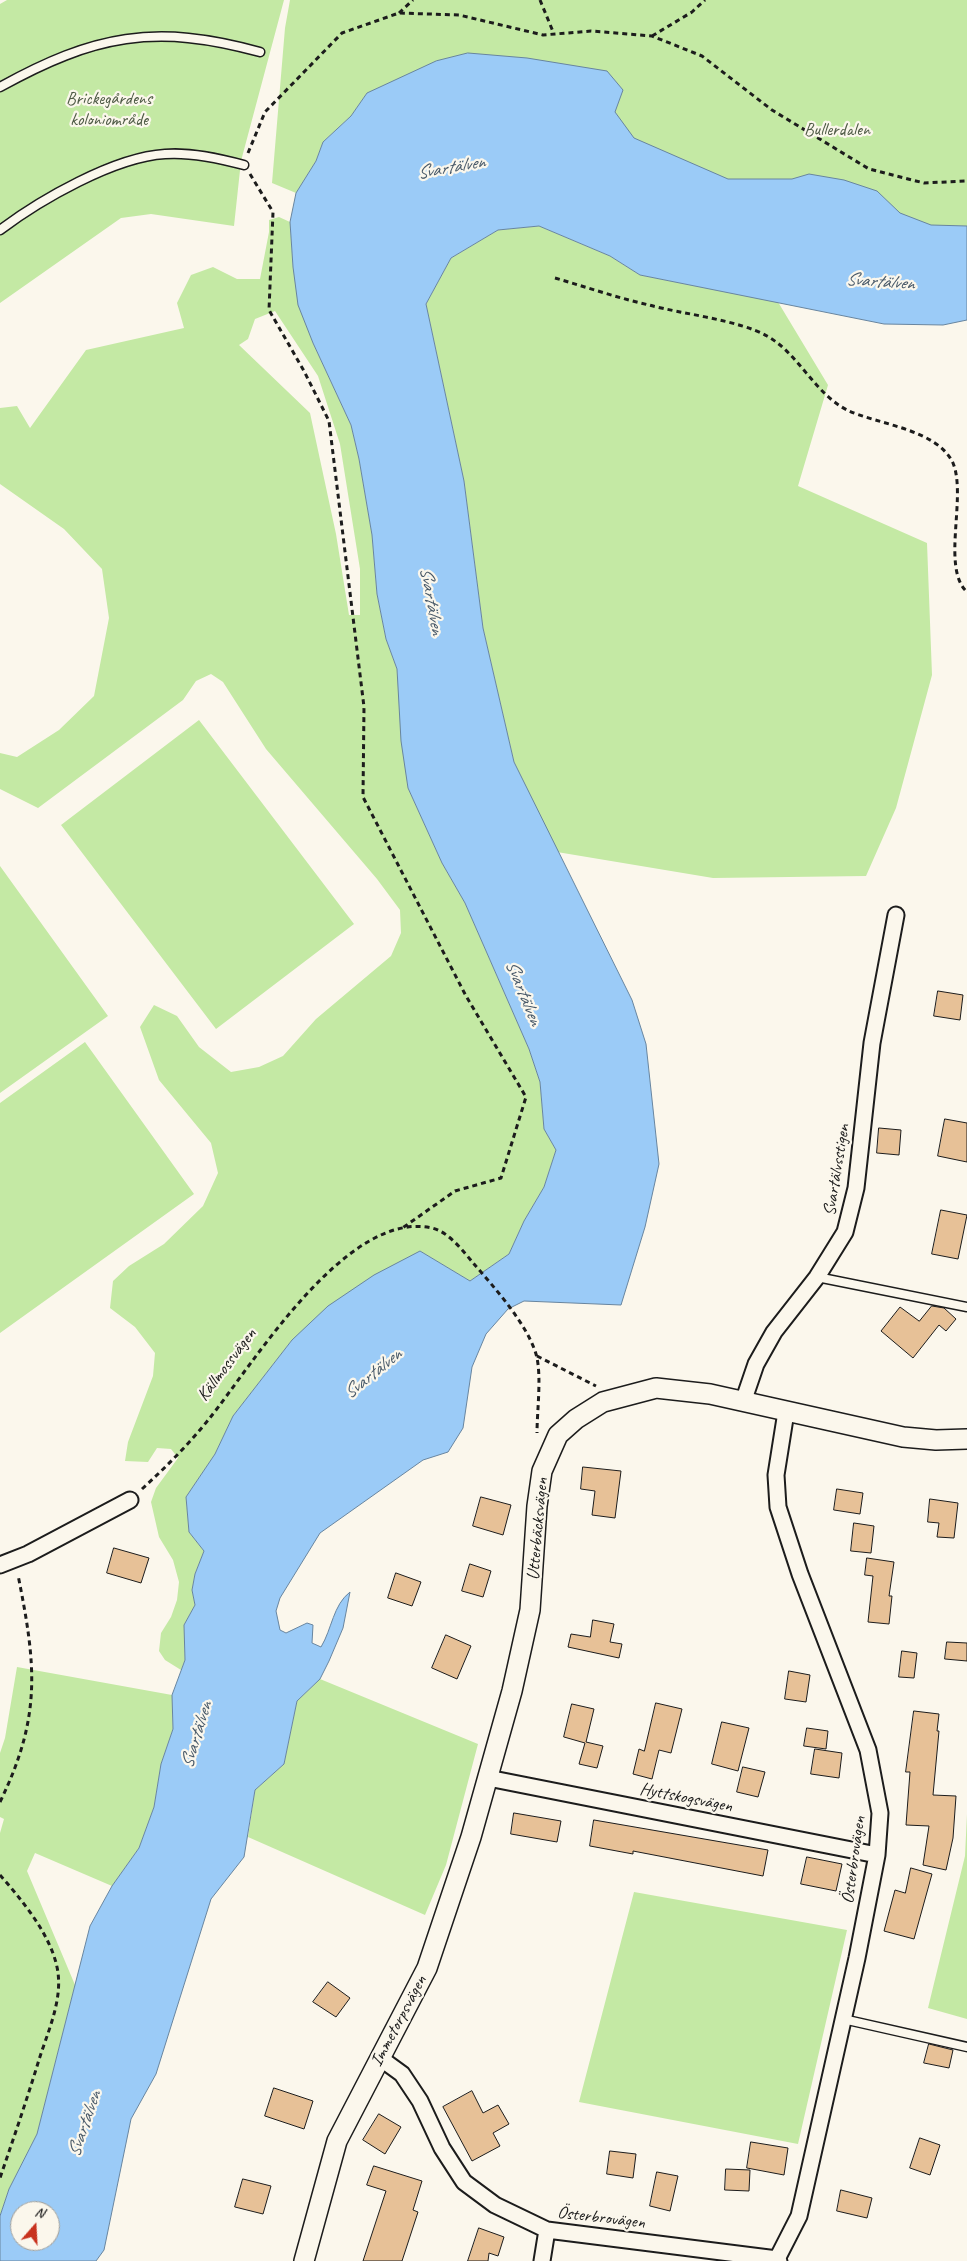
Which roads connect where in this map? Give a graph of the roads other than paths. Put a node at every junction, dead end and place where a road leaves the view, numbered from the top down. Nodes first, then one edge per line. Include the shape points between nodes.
1 (260, 52) dead end
2 (0, 87) edge
3 (244, 165) road end
4 (0, 230) edge
5 (896, 916) dead end
6 (817, 1276) junction
7 (967, 1307) edge
8 (743, 1402) junction
9 (786, 1412) junction
10 (967, 1439) edge
11 (130, 1500) road end
12 (0, 1565) edge
13 (488, 1778) junction
14 (877, 1856) junction
15 (843, 2019) junction
16 (967, 2048) edge
17 (380, 2058) junction
18 (546, 2230) junction
19 (778, 2260) edge
20 (304, 2261) edge
21 (542, 2261) edge

1 - 2 lane via 220,41 136,36 104,42 54,60
3 - 4 lane via 186,154 163,154 126,162 47,198
5 - 6 street, Svartälvsstigen via 872,1043 856,1188 845,1232
6 - 7 lane
6 - 8 street, Svartälvsstigen via 774,1332 756,1364
8 - 9 street, Utterbäcksvägen
8 - 13 street, Utterbäcksvägen via 710,1394 656,1388 603,1402 558,1435 542,1471 530,1610
9 - 10 street, Utterbäcksvägen via 903,1437
9 - 14 street, Österbrovägen via 776,1475 778,1507 800,1574 868,1750 880,1812
11 - 12 street via 28,1554
13 - 14 street, Hyttskogsvägen
13 - 17 street, Immetorpsvägen via 472,1837 427,1968
14 - 15 street, Österbrovägen
15 - 16 lane
15 - 19 street, Österbrovägen via 799,2216
17 - 18 street, Österbrovägen via 402,2074 464,2182 494,2205
17 - 20 street, Immetorpsvägen via 337,2141
18 - 19 street, Österbrovägen
18 - 21 street

